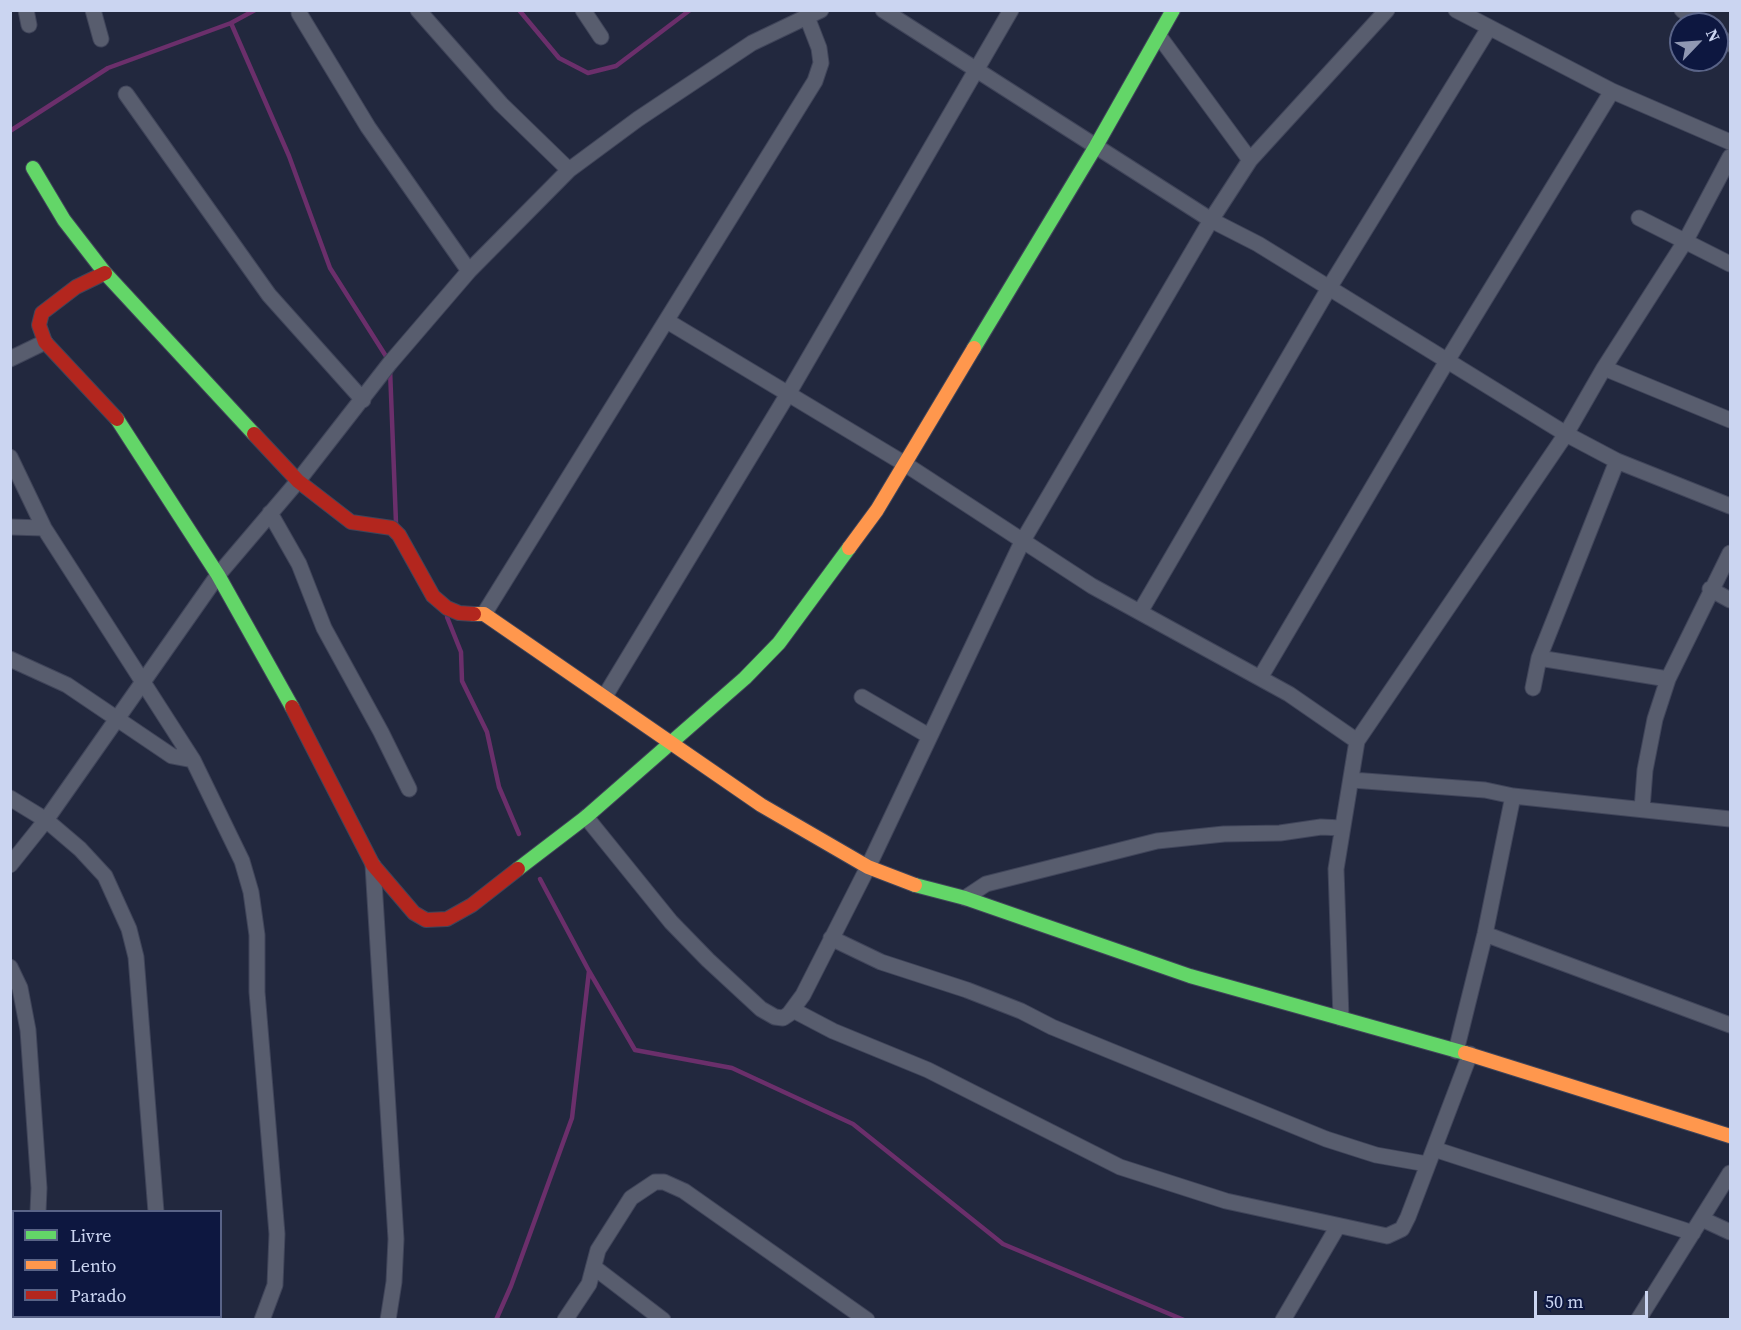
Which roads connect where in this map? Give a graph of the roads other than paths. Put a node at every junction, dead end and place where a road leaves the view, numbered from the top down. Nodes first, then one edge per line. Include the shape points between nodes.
1 (93, 10) edge
2 (418, 10) edge
3 (583, 10) edge
4 (883, 10) edge
5 (1011, 10) edge
6 (1173, 10) edge
7 (1387, 10) edge
8 (1456, 10) edge
9 (300, 13) dead end
10 (814, 14) edge
11 (1489, 28) junction
12 (1159, 36) junction
13 (601, 37) dead end
14 (101, 39) dead end
15 (976, 71) junction
16 (1612, 91) junction
17 (126, 94) dead end
18 (1731, 142) edge
19 (1096, 146) junction
20 (1731, 157) edge
21 (1250, 160) junction
22 (33, 168) dead end
23 (569, 170) junction
24 (1639, 218) dead end
25 (1211, 220) junction
26 (1686, 240) junction
27 (1731, 264) edge
28 (469, 271) junction
29 (105, 273) junction
30 (1329, 288) junction
31 (667, 321) junction
32 (45, 342) junction
33 (10, 359) edge
34 (1447, 361) junction
35 (1604, 368) junction
36 (788, 394) junction
37 (363, 400) junction
38 (1731, 420) edge
39 (1566, 434) junction
40 (10, 457) edge
41 (1617, 460) junction
42 (905, 464) junction
43 (298, 481) junction
44 (1731, 506) edge
45 (270, 513) junction
46 (10, 527) edge
47 (44, 528) junction
48 (1022, 542) junction
49 (1731, 553) edge
50 (218, 575) junction
51 (1710, 589) junction
52 (1731, 600) edge
53 (1140, 612) junction
54 (484, 614) junction
55 (1539, 658) junction
56 (10, 659) edge
57 (1260, 678) junction
58 (1668, 679) junction
59 (143, 682) junction
60 (1533, 687) dead end
61 (605, 696) junction
62 (862, 697) dead end
63 (117, 718) junction
64 (929, 736) junction
65 (1356, 741) junction
66 (674, 743) junction
67 (193, 760) junction
68 (1352, 780) junction
69 (409, 789) dead end
70 (1513, 796) junction
71 (10, 798) edge
72 (1642, 809) junction
73 (586, 817) junction
74 (1731, 819) edge
75 (46, 820) junction
76 (1342, 828) junction
77 (373, 864) junction
78 (10, 865) edge
79 (868, 867) junction
80 (965, 898) junction
81 (1485, 934) junction
82 (831, 938) junction
83 (10, 968) edge
84 (793, 1010) junction
85 (1341, 1018) junction
86 (1731, 1025) edge
87 (1463, 1053) junction
88 (1731, 1136) edge
89 (1434, 1149) junction
90 (1427, 1164) junction
91 (1731, 1173) edge
92 (38, 1210) edge
93 (156, 1210) edge
94 (1702, 1219) junction
95 (1338, 1226) junction
96 (1731, 1232) edge
97 (1693, 1233) junction
98 (595, 1268) junction
99 (262, 1320) edge
100 (387, 1320) edge
101 (565, 1320) edge
102 (663, 1320) edge
103 (867, 1320) edge
104 (1283, 1320) edge
105 (1638, 1320) edge

1 - 14 street
2 - 23 street via 501,104
3 - 13 street
4 - 15 street
5 - 15 street
6 - 12 street
7 - 21 street
8 - 11 street
9 - 28 street via 368,127
10 - 23 street via 752,43
10 - 31 street via 821,63 814,81
11 - 16 street
11 - 30 street
12 - 19 street
12 - 21 street
15 - 19 street
15 - 36 street
16 - 18 street
16 - 34 street
17 - 37 street via 269,295
19 - 25 street
19 - 42 street
20 - 26 street
21 - 25 street
22 - 29 street via 64,220
23 - 28 street
24 - 26 street
25 - 30 street
25 - 48 street
26 - 27 street
26 - 35 street
28 - 37 street
29 - 32 street via 76,287 42,313 39,325
29 - 43 street
30 - 34 street
30 - 53 street
31 - 36 street
31 - 54 street
32 - 33 street
32 - 50 street via 110,410
34 - 39 street
34 - 57 street
35 - 38 street
35 - 39 street
36 - 42 street
36 - 61 street
37 - 43 street
39 - 41 street
39 - 65 street
40 - 47 street
41 - 44 street
41 - 55 street
42 - 48 street
42 - 66 street via 837,568 779,643
43 - 45 street
43 - 54 street via 351,522 392,528 433,596 447,608 459,613
45 - 50 street
45 - 69 street via 299,564 324,628
46 - 47 street
47 - 59 street
48 - 53 street
48 - 64 street
49 - 51 street
50 - 59 street
50 - 77 street via 302,724
51 - 52 street
51 - 58 street
53 - 57 street
54 - 61 street
55 - 58 street
55 - 60 street
56 - 63 street via 67,685
57 - 65 street
58 - 72 street via 1655,719
59 - 63 street
59 - 67 street
61 - 66 street
62 - 64 street
63 - 67 street via 172,756
63 - 75 street
64 - 79 street
65 - 68 street
66 - 73 street
66 - 79 street via 761,805
67 - 99 street via 242,861 257,934 257,992 277,1234 275,1285
68 - 70 street via 1485,790
68 - 76 street
70 - 72 street
70 - 81 street
71 - 75 street
72 - 74 street
73 - 77 street via 447,920 426,920 414,913
73 - 84 street via 671,921 741,991 775,1017 783,1018
75 - 78 street
75 - 93 street via 105,876 129,929 136,957
76 - 80 street via 1157,842 986,884
76 - 85 street via 1335,891
77 - 100 street via 396,1239
79 - 80 street via 916,886
79 - 82 street
80 - 85 street via 1190,976
81 - 86 street
81 - 87 street
82 - 84 street
82 - 90 street via 881,962 1021,1011 1326,1139 1376,1155
83 - 92 street via 20,988 28,1030
84 - 95 street via 832,1031 928,1070 1120,1167 1226,1201
85 - 87 street
87 - 88 street
87 - 89 street
89 - 90 street
89 - 97 street
90 - 95 street via 1402,1229 1387,1236
91 - 94 street
94 - 96 street
94 - 97 street
95 - 104 street
97 - 105 street
98 - 101 street
98 - 102 street
98 - 103 street via 598,1250 631,1198 655,1182 664,1182 684,1191

